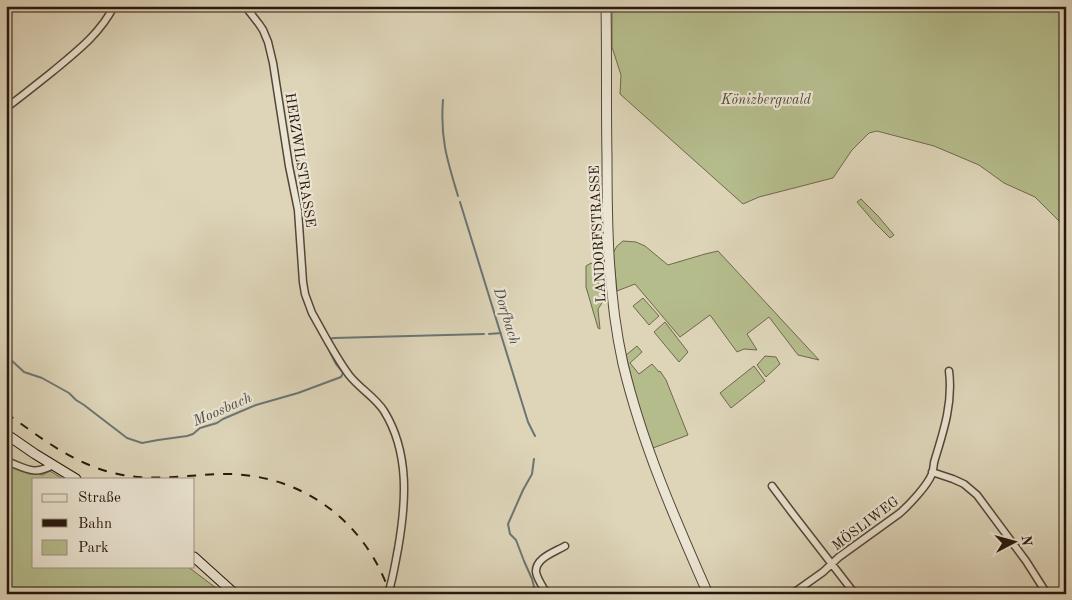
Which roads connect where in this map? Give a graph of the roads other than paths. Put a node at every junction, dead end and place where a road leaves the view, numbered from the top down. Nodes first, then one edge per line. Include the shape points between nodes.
1 (114, 6) edge
2 (245, 6) edge
3 (606, 6) edge
4 (6, 108) edge
5 (949, 371) dead end
6 (6, 434) edge
7 (6, 461) edge
8 (53, 465) junction
9 (932, 472) junction
10 (74, 478) edge
11 (772, 486) dead end
12 (565, 546) dead end
13 (195, 558) edge
14 (832, 564) junction
15 (235, 594) edge
16 (388, 594) edge
17 (547, 594) edge
18 (708, 594) edge
19 (792, 594) edge
20 (855, 594) edge
21 (1047, 594) edge

1 - 4 street via 93,37 74,55
2 - 16 street, HERZWILSTRASSE via 263,30 273,63 298,210 303,282 308,303 350,376 383,410 399,448 404,478 403,516
3 - 18 street, LANDORFSTRASSE via 608,238 620,348 653,464
5 - 9 street, MÖSLIWEG via 948,415
6 - 8 street
7 - 8 street via 37,471
8 - 10 street
9 - 14 street, MÖSLIWEG via 900,513
9 - 21 street via 964,484 977,495
11 - 14 street
12 - 17 street via 541,559 537,565 536,572
13 - 15 street
14 - 19 street, MÖSLIWEG
14 - 20 street

